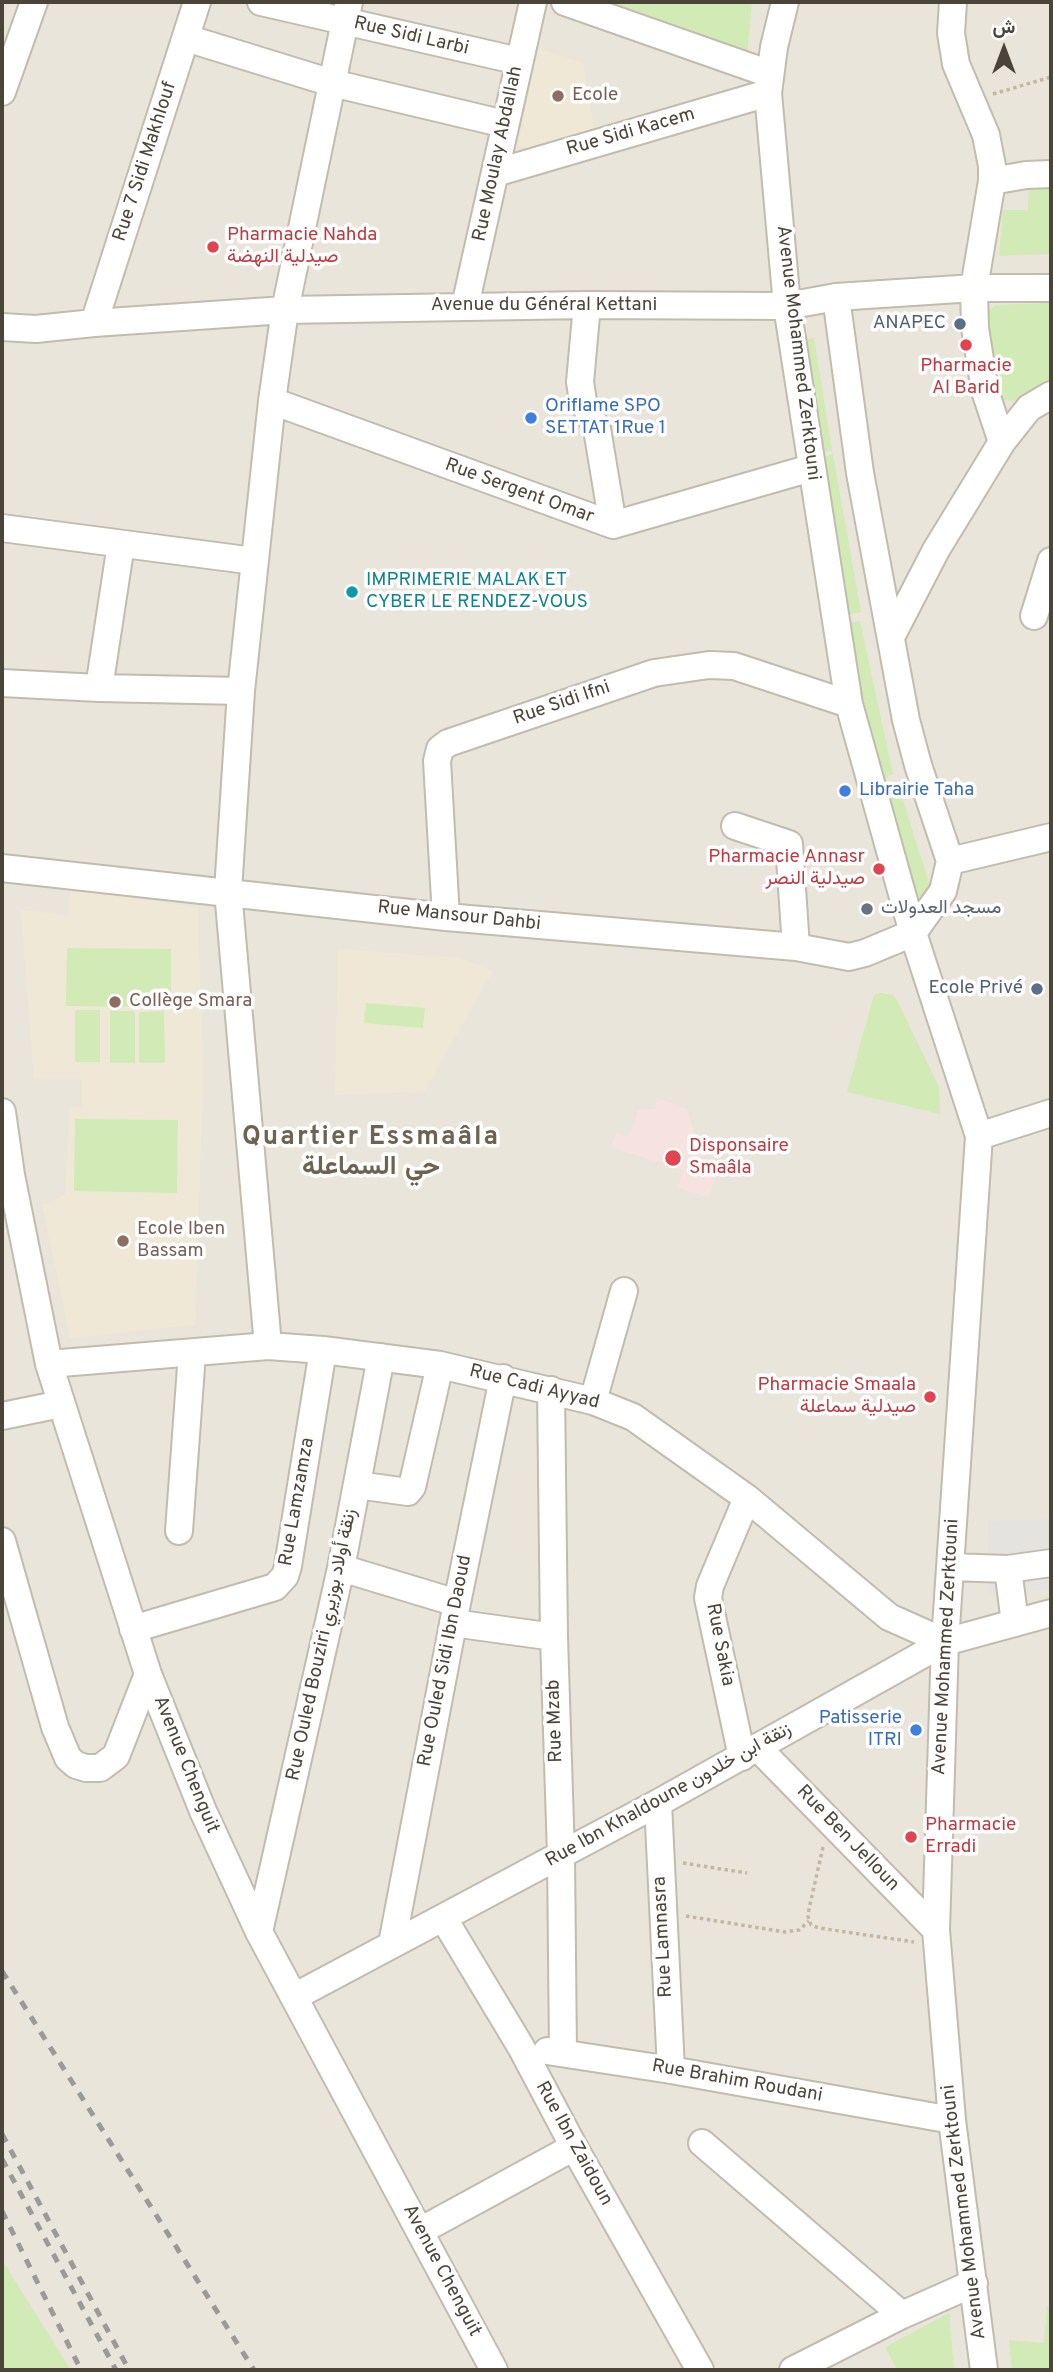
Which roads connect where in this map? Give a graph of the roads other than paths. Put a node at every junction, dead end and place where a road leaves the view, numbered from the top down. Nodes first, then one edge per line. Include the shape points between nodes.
1 (34, 2) edge
2 (197, 2) edge
3 (261, 2) edge
4 (533, 2) edge
5 (565, 2) edge
6 (785, 2) edge
7 (953, 2) edge
8 (347, 12) edge
9 (186, 38) junction
10 (519, 61) junction
11 (332, 82) junction
12 (769, 83) junction
13 (2, 92) edge
14 (505, 124) junction
15 (495, 173) junction
16 (1051, 174) edge
17 (992, 181) junction
18 (974, 288) junction
19 (1051, 288) edge
20 (836, 298) junction
21 (587, 305) junction
22 (465, 306) junction
23 (787, 306) junction
24 (285, 310) junction
25 (93, 323) junction
26 (2, 327) edge
27 (36, 329) junction
28 (2, 339) edge
29 (1051, 395) edge
30 (272, 401) junction
31 (1002, 442) junction
32 (811, 467) junction
33 (613, 525) junction
34 (2, 528) edge
35 (121, 544) junction
36 (254, 561) junction
37 (1051, 561) edge
38 (1034, 616) dead end
39 (892, 635) junction
40 (2, 683) edge
41 (99, 688) junction
42 (241, 691) junction
43 (849, 704) junction
44 (735, 826) dead end
45 (1051, 837) edge
46 (950, 861) junction
47 (2, 868) edge
48 (228, 891) junction
49 (446, 917) junction
50 (913, 933) junction
51 (796, 947) junction
52 (2, 1112) edge
53 (1051, 1114) edge
54 (979, 1136) junction
55 (624, 1291) dead end
56 (268, 1346) junction
57 (323, 1350) junction
58 (192, 1353) junction
59 (381, 1357) junction
60 (49, 1364) junction
61 (440, 1365) junction
62 (503, 1378) junction
63 (551, 1390) junction
64 (593, 1401) junction
65 (61, 1404) junction
66 (2, 1416) edge
67 (357, 1485) junction
68 (747, 1498) junction
69 (179, 1531) dead end
70 (2, 1541) edge
71 (1051, 1563) edge
72 (950, 1567) junction
73 (341, 1568) junction
74 (1008, 1569) junction
75 (455, 1613) junction
76 (1051, 1613) edge
77 (1015, 1623) junction
78 (133, 1629) junction
79 (554, 1637) junction
80 (945, 1642) junction
81 (148, 1674) junction
82 (750, 1753) junction
83 (658, 1803) junction
84 (561, 1856) junction
85 (444, 1919) junction
86 (259, 1932) junction
87 (937, 1938) junction
88 (392, 1944) junction
89 (294, 1997) junction
90 (521, 2048) junction
91 (563, 2053) junction
92 (671, 2070) junction
93 (952, 2120) junction
94 (702, 2144) dead end
95 (574, 2147) junction
96 (419, 2231) junction
97 (974, 2283) junction
98 (902, 2315) junction
99 (494, 2370) edge
100 (700, 2370) edge
101 (793, 2370) edge
102 (984, 2370) edge

1 - 13 street
2 - 9 street, Rue 7 Sidi Makhlouf
3 - 8 street, Rue Sidi Larbi
4 - 10 street, Rue Moulay Abdallah
5 - 12 street
6 - 12 street, Avenue Mohammed Zerktouni
7 - 17 street via 956,64 990,148
8 - 10 street, Rue Sidi Larbi
8 - 11 street
9 - 11 street
9 - 25 street, Rue 7 Sidi Makhlouf
10 - 14 street, Rue Moulay Abdallah
11 - 14 street
11 - 24 street
12 - 15 street, Rue Sidi Kacem
12 - 23 street, Avenue Mohammed Zerktouni
14 - 15 street, Rue Moulay Abdallah
15 - 22 street, Rue Moulay Abdallah
16 - 17 street
17 - 18 street
18 - 19 street, Avenue du Général Kettani
18 - 20 street, Avenue du Général Kettani
18 - 31 street via 985,391
20 - 23 street, Avenue du Général Kettani
20 - 39 street via 860,473
21 - 22 street, Avenue du Général Kettani
21 - 23 street, Avenue du Général Kettani
21 - 33 street via 579,382 597,429
22 - 24 street, Avenue du Général Kettani
23 - 32 street, Avenue Mohammed Zerktouni
24 - 25 street, Avenue du Général Kettani
24 - 30 street
25 - 27 street, Avenue du Général Kettani
26 - 27 street, Avenue du Général Kettani
27 - 28 street, Avenue du Général Kettani
29 - 31 street via 1029,408
30 - 33 street, Rue Sergent Omar
30 - 36 street
31 - 39 street via 936,550
32 - 33 street, Rue Sergent Omar
32 - 43 street, Avenue Mohammed Zerktouni
34 - 35 street
35 - 36 street
35 - 41 street
36 - 42 street
37 - 38 street
39 - 46 street via 906,720
40 - 41 street
41 - 42 street
42 - 48 street
43 - 49 street, Rue Sidi Ifni via 734,666 709,664 654,673 448,743 440,749 437,761
43 - 50 street, Avenue Mohammed Zerktouni
44 - 51 street via 789,844
45 - 46 street
46 - 50 street via 943,891
47 - 48 street, Rue Mansour Dahbi
48 - 49 street, Rue Mansour Dahbi
48 - 56 street
49 - 51 street, Rue Mansour Dahbi
50 - 51 street, Rue Mansour Dahbi via 849,957
50 - 54 street, Avenue Mohammed Zerktouni
52 - 60 street, Avenue Chenguit
53 - 54 street
54 - 72 street, Avenue Mohammed Zerktouni
55 - 64 street
56 - 57 street, Rue Cadi Ayyad
56 - 58 street, Rue Cadi Ayyad
57 - 59 street, Rue Cadi Ayyad
57 - 78 street, Rue Lamzamza via 285,1576 275,1587
58 - 60 street, Rue Cadi Ayyad
58 - 69 street
59 - 61 street, Rue Cadi Ayyad
59 - 67 street, Rue Ouled Bouziri زنقة أولاد بوزيري
60 - 65 street, Avenue Chenguit
61 - 62 street, Rue Cadi Ayyad
61 - 67 street via 412,1487 408,1492
62 - 63 street, Rue Cadi Ayyad
62 - 75 street, Rue Ouled Sidi Ibn Daoud
63 - 64 street, Rue Cadi Ayyad
63 - 79 street, Rue Mzab
64 - 68 street, Rue Cadi Ayyad via 633,1418
65 - 66 street
65 - 78 street, Avenue Chenguit
67 - 73 street, Rue Ouled Bouziri زنقة أولاد بوزيري
68 - 80 street, Rue Cadi Ayyad via 888,1617
68 - 82 street, Rue Sakia via 708,1598
70 - 81 street via 68,1759 86,1768 100,1768 116,1756
71 - 74 street
72 - 74 street
72 - 80 street, Avenue Mohammed Zerktouni
73 - 75 street
73 - 86 street, Rue Ouled Bouziri زنقة أولاد بوزيري
74 - 77 street
75 - 79 street
75 - 88 street, Rue Ouled Sidi Ibn Daoud
76 - 77 street, Rue Ibn Khaldoune زنقة ابن خلدون
77 - 80 street, Rue Ibn Khaldoune زنقة ابن خلدون
78 - 81 street, Avenue Chenguit
79 - 84 street, Rue Mzab
80 - 82 street, Rue Ibn Khaldoune زنقة ابن خلدون
80 - 87 street, Avenue Mohammed Zerktouni
81 - 86 street, Avenue Chenguit via 203,1811
82 - 83 street, Rue Ibn Khaldoune زنقة ابن خلدون
82 - 87 street, Rue Ben Jelloun via 829,1821
83 - 84 street, Rue Ibn Khaldoune زنقة ابن خلدون
83 - 92 street, Rue Lamnasra
84 - 85 street, Rue Ibn Khaldoune زنقة ابن خلدون
84 - 91 street, Rue Mzab
85 - 88 street, Rue Ibn Khaldoune زنقة ابن خلدون
85 - 90 street, Rue Ibn Zaidoun
86 - 89 street, Avenue Chenguit
87 - 93 street, Avenue Mohammed Zerktouni
88 - 89 street, Rue Ibn Khaldoune زنقة ابن خلدون
89 - 96 street, Avenue Chenguit
90 - 91 street, Rue Brahim Roudani
90 - 95 street, Rue Ibn Zaidoun
91 - 92 street, Rue Brahim Roudani
92 - 93 street, Rue Brahim Roudani
93 - 97 street, Avenue Mohammed Zerktouni
94 - 98 street
95 - 96 street
95 - 100 street, Rue Ibn Zaidoun
96 - 99 street, Avenue Chenguit
97 - 98 street
97 - 102 street, Avenue Mohammed Zerktouni
98 - 101 street

